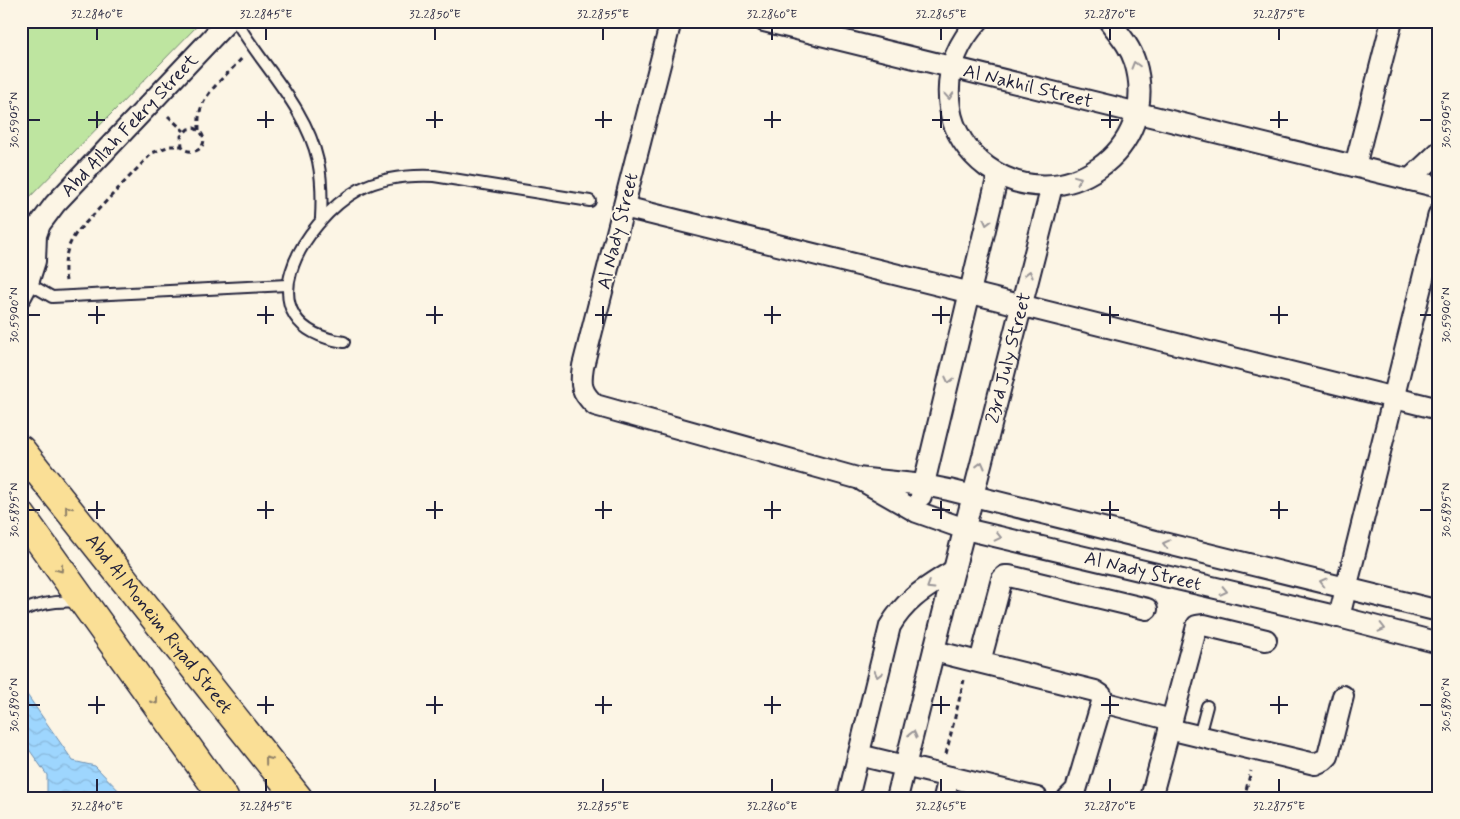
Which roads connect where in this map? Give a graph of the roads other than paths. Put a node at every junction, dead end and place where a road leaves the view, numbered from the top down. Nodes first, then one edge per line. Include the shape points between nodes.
1 (228, 21) edge
2 (236, 21) edge
3 (671, 21) edge
4 (764, 21) edge
5 (978, 21) edge
6 (1108, 21) edge
7 (1392, 21) edge
8 (951, 67) junction
9 (1137, 113) junction
10 (1439, 152) edge
11 (1355, 166) junction
12 (998, 175) junction
13 (1409, 180) junction
14 (1052, 186) junction
15 (1439, 187) edge
16 (590, 201) dead end
17 (624, 207) junction
18 (1439, 214) edge
19 (21, 216) edge
20 (321, 218) junction
21 (32, 235) edge
22 (287, 285) junction
23 (24, 289) edge
24 (970, 293) junction
25 (1021, 306) junction
26 (344, 342) dead end
27 (1393, 398) junction
28 (1439, 409) edge
29 (21, 450) edge
30 (857, 478) junction
31 (924, 485) junction
32 (973, 497) junction
33 (917, 512) junction
34 (21, 515) edge
35 (964, 529) junction
36 (1202, 552) junction
37 (954, 570) junction
38 (1194, 584) junction
39 (1347, 588) junction
40 (84, 602) junction
41 (1147, 609) dead end
42 (1439, 611) edge
43 (21, 612) edge
44 (1339, 617) junction
45 (1266, 640) dead end
46 (1439, 643) edge
47 (934, 651) junction
48 (974, 661) junction
49 (1343, 696) dead end
50 (1102, 702) junction
51 (1207, 706) dead end
52 (1170, 724) junction
53 (1199, 736) junction
54 (859, 755) junction
55 (905, 766) junction
56 (945, 776) junction
57 (1024, 796) edge
58 (224, 798) edge
59 (298, 798) edge
60 (848, 798) edge
61 (897, 798) edge
62 (944, 798) edge
63 (1068, 798) edge
64 (1151, 798) edge

1 - 21 street, Abd Allah Fekry Street via 68,190
2 - 20 lane via 294,105 308,131 321,182
3 - 17 street, Al Nady Street
4 - 8 street, Al Nakhil Street
5 - 8 street via 958,49
9 -> 6 street via 1140,88 1135,62 1124,39
7 - 11 street
8 - 9 street, Al Nakhil Street
8 -> 12 street via 948,92 951,117 977,160
9 - 11 street, Al Nakhil Street
14 -> 9 street via 1075,181 1103,166 1129,136
10 - 13 street
11 - 13 street, Al Nakhil Street
12 - 14 street via 1024,184
12 -> 24 street
13 - 15 street, Al Nakhil Street
25 -> 14 street, 23rd July Street
16 - 20 lane via 434,176 409,175 361,188
17 - 24 street
17 - 30 street, Al Nady Street via 583,366 580,381 584,395 595,405 608,410
18 - 27 street
19 - 21 lane
20 - 22 lane via 298,253
21 - 23 street via 34,261
22 - 23 lane via 52,297
22 - 26 lane via 289,302 297,319 326,339
24 - 25 street
24 -> 31 street
25 - 27 street
32 -> 25 street, 23rd July Street
27 - 28 street
27 - 39 street
59 -> 29 highway, Abd Al Moneim Riyad Street
30 - 31 street, Al Nady Street
30 - 33 street, Al Nady Street
31 - 32 street, Al Nady Street
31 - 33 street
32 - 35 street, 23rd July Street
36 -> 32 street, Al Nady Street
33 - 35 street, Al Nady Street
34 -> 40 highway
35 - 37 street, 23rd July Street
35 -> 38 street, Al Nady Street
36 - 38 street
39 -> 36 street, Al Nady Street
37 - 47 street, 23rd July Street
37 -> 54 street via 915,595 890,626
38 -> 44 street, Al Nady Street
39 - 42 street, Al Nady Street
39 - 44 street
40 - 43 lane via 49,603
40 -> 58 highway
41 - 48 street via 1005,576
44 -> 46 street, Al Nady Street
45 - 52 street via 1197,626
47 - 48 street
55 -> 47 street, 23rd July Street
48 - 50 street via 1095,691 1101,695
49 - 53 street via 1328,756 1315,764
50 - 52 street
50 - 63 street via 1076,790
51 - 53 lane
52 - 53 street
52 - 64 street
54 - 55 street
54 - 60 street
55 - 56 street
55 - 61 street, 23rd July Street
56 - 57 street
56 - 62 street

